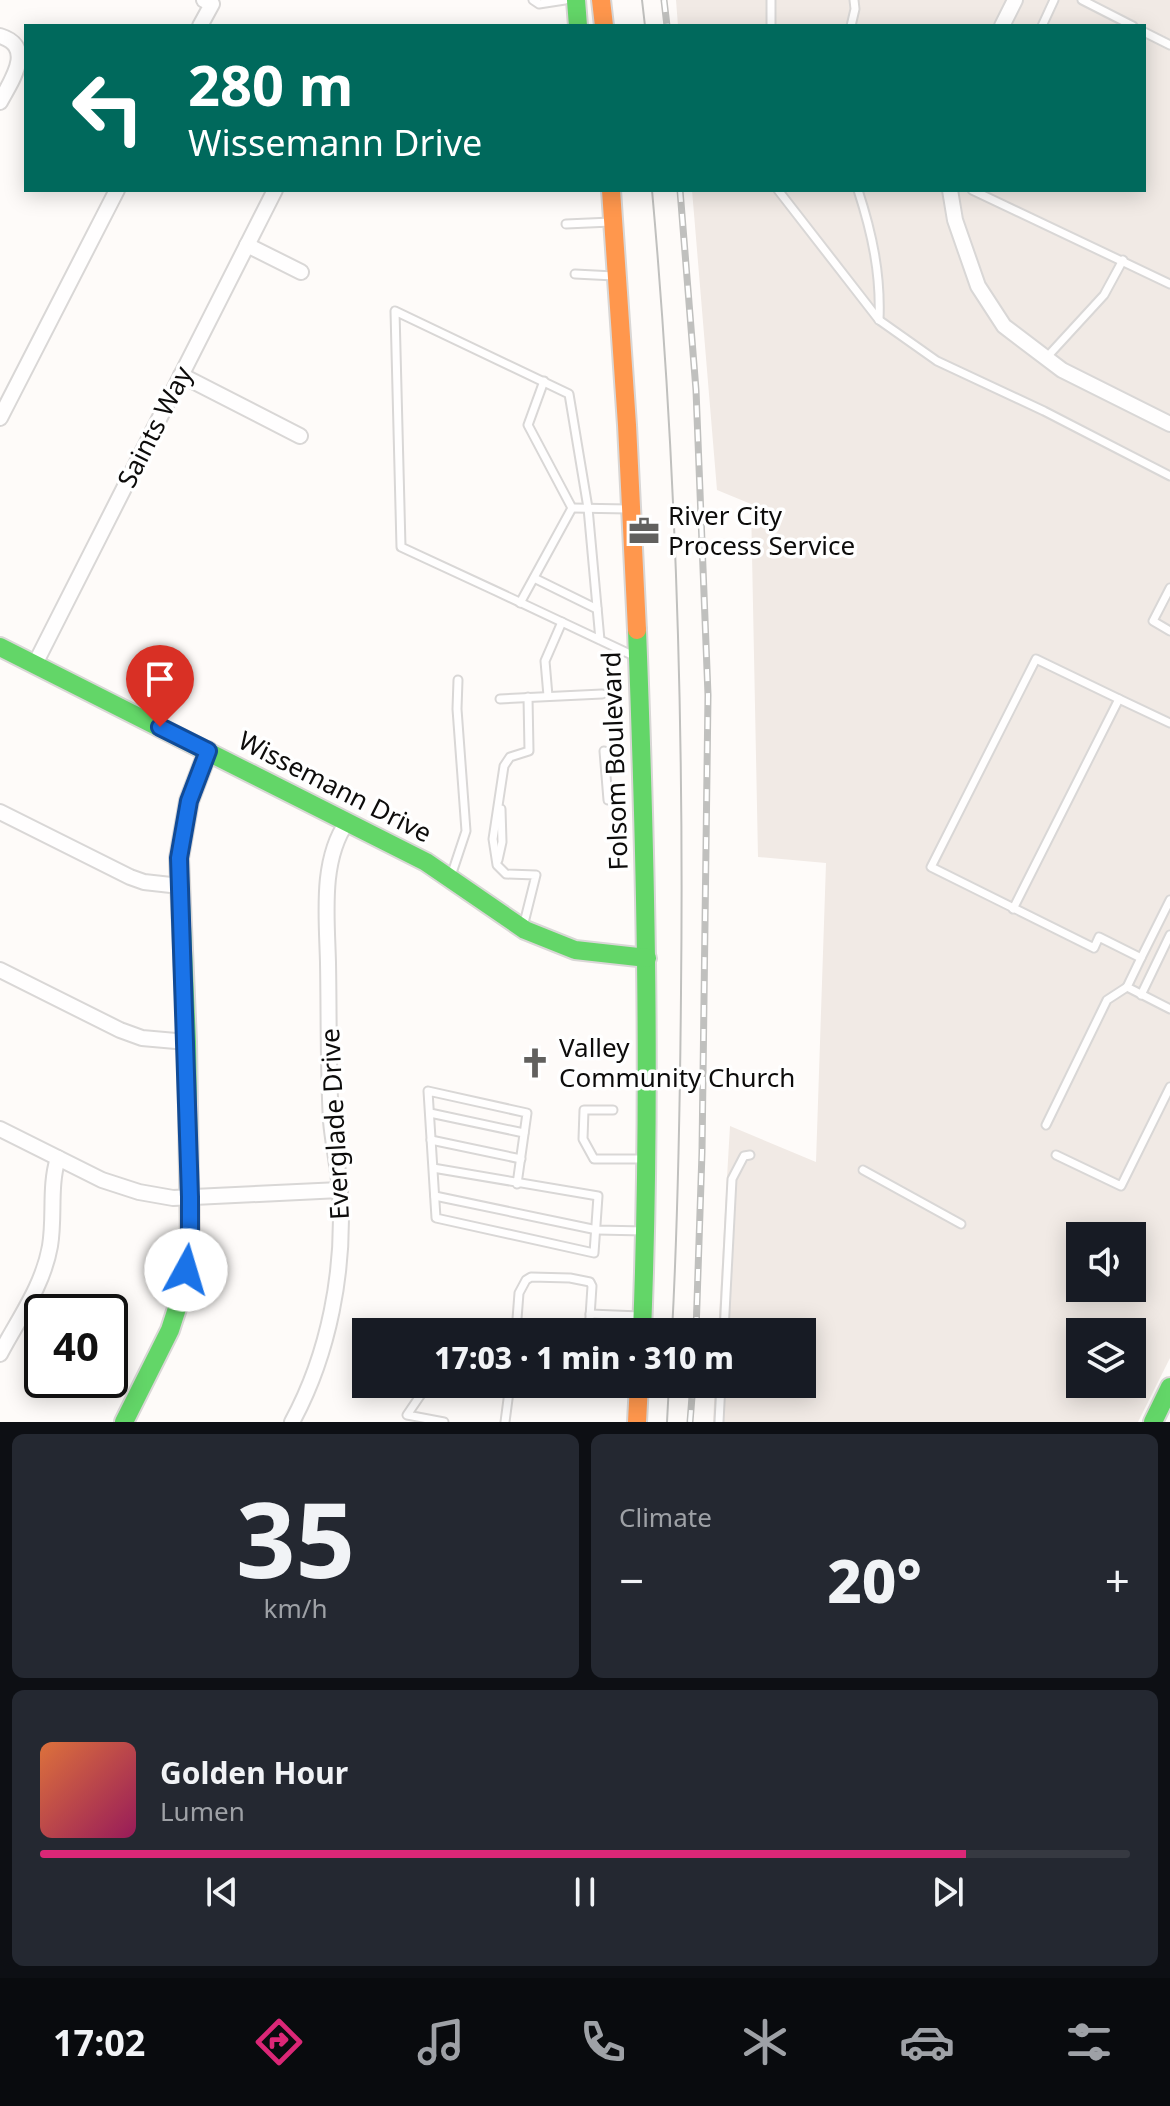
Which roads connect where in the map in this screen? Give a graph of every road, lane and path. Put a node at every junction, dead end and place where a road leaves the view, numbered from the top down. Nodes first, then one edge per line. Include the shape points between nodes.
1 (204, 0) edge
2 (565, 0) edge
3 (576, 0) edge
4 (601, 0) edge
5 (771, 0) edge
6 (854, 0) edge
7 (1015, 0) edge
8 (1054, 0) edge
9 (1082, 0) edge
10 (537, 1) edge
11 (201, 24) edge
12 (578, 24) edge
13 (604, 24) edge
14 (771, 24) edge
15 (851, 24) edge
16 (1003, 24) edge
17 (1043, 24) edge
18 (1129, 24) edge
19 (1146, 33) edge
20 (0, 36) edge
21 (1170, 45) edge
22 (0, 102) edge
23 (116, 192) edge
24 (274, 192) edge
25 (611, 192) edge
26 (780, 192) edge
27 (859, 192) edge
28 (950, 192) edge
29 (971, 192) edge
30 (614, 222) junction
31 (566, 224) dead end
32 (247, 245) junction
33 (1123, 260) junction
34 (301, 272) dead end
35 (575, 274) dead end
36 (616, 276) junction
37 (1170, 284) edge
38 (879, 320) junction
39 (1045, 359) junction
40 (181, 375) junction
41 (544, 381) junction
42 (0, 418) edge
43 (1170, 424) edge
44 (300, 436) dead end
45 (1170, 476) edge
46 (572, 508) junction
47 (588, 508) junction
48 (632, 509) junction
49 (534, 578) junction
50 (1170, 588) edge
51 (520, 603) junction
52 (597, 609) junction
53 (562, 622) junction
54 (1170, 631) edge
55 (600, 640) junction
56 (0, 647) edge
57 (638, 658) junction
58 (35, 664) junction
59 (458, 680) dead end
60 (602, 694) dead end
61 (548, 696) junction
62 (528, 697) junction
63 (500, 699) dead end
64 (1119, 699) junction
65 (1170, 723) edge
66 (208, 751) junction
67 (604, 751) dead end
68 (608, 800) dead end
69 (0, 812) edge
70 (347, 822) junction
71 (451, 878) junction
72 (180, 886) junction
73 (1170, 900) edge
74 (1013, 909) junction
75 (522, 929) junction
76 (1170, 935) edge
77 (647, 958) junction
78 (1141, 958) junction
79 (0, 970) edge
80 (1127, 987) junction
81 (1141, 995) junction
82 (1170, 1009) edge
83 (187, 1042) junction
84 (1170, 1087) edge
85 (613, 1110) dead end
86 (430, 1113) junction
87 (1046, 1125) dead end
88 (0, 1129) edge
89 (524, 1133) junction
90 (431, 1140) junction
91 (750, 1155) dead end
92 (1056, 1155) dead end
93 (58, 1158) junction
94 (521, 1159) junction
95 (647, 1159) junction
96 (433, 1168) junction
97 (863, 1170) dead end
98 (517, 1184) junction
99 (340, 1190) junction
100 (435, 1196) junction
101 (190, 1197) junction
102 (961, 1224) dead end
103 (597, 1230) junction
104 (646, 1231) junction
105 (590, 1314) junction
106 (517, 1318) edge
107 (590, 1318) edge
108 (611, 1318) edge
109 (642, 1318) edge
110 (725, 1318) edge
111 (0, 1354) edge
112 (1170, 1387) edge
113 (419, 1398) edge
114 (508, 1398) edge
115 (638, 1398) edge
116 (720, 1398) edge
117 (124, 1422) edge
118 (292, 1422) edge
119 (444, 1422) edge
120 (505, 1422) edge
121 (637, 1422) edge
122 (719, 1422) edge
123 (1153, 1422) edge

1 - 11 street via 212,4
2 - 10 lane
3 - 12 street
4 - 13 street
5 - 14 lane
6 - 15 lane
7 - 16 street
8 - 17 lane
9 - 18 lane
19 - 21 lane
20 - 22 street via 18,49 19,65
23 - 42 street
24 - 32 street, Saints Way
25 - 30 street, Folsom Boulevard
26 - 38 lane
27 - 38 lane via 876,257
28 - 39 street via 964,247 990,308
29 - 33 lane
30 - 31 lane
30 - 36 street, Folsom Boulevard
32 - 34 street
32 - 40 street, Saints Way
33 - 37 lane
33 - 39 lane via 1104,295
35 - 36 lane
36 - 48 street, Folsom Boulevard
38 - 45 lane via 937,361
39 - 43 street
40 - 44 street
40 - 58 street, Saints Way
41 - 46 lane via 528,425
41 - 47 lane via 569,394
41 - 51 lane via 395,311 401,547
46 - 47 lane
46 - 49 lane
47 - 48 lane
47 - 52 lane
48 - 57 street, Folsom Boulevard
49 - 51 lane
49 - 52 lane
50 - 54 lane via 1153,621
51 - 53 lane
52 - 55 lane
53 - 55 lane
53 - 61 lane via 545,661
55 - 57 lane
56 - 58 street, Wissemann Drive
57 - 77 street, Folsom Boulevard
58 - 66 street, Wissemann Drive
59 - 71 lane via 466,831
60 - 61 lane
61 - 62 lane
62 - 63 lane
62 - 75 lane via 529,751 510,757 504,766 493,839 497,865 506,874 536,875
64 - 65 lane
64 - 74 lane
64 - 74 lane via 1036,659 948,833 931,867
66 - 70 street, Wissemann Drive
66 - 72 street via 182,831
67 - 68 lane
69 - 72 street via 130,877
70 - 71 street, Wissemann Drive
70 - 99 street, Everglade Drive via 335,839 327,902 331,1122
71 - 75 street, Wissemann Drive
72 - 83 street
73 - 78 lane
74 - 78 lane via 1094,948 1099,937
75 - 77 street, Wissemann Drive via 575,950
76 - 81 lane
77 - 95 street, Folsom Boulevard
78 - 80 lane
79 - 83 street via 120,1030
80 - 81 lane
80 - 87 lane via 1107,1000
81 - 82 lane
83 - 101 street
84 - 92 lane via 1121,1186
85 - 95 lane via 584,1110 583,1139 594,1159
86 - 89 lane
86 - 89 lane via 428,1091 527,1113
86 - 90 lane
88 - 93 street
89 - 94 lane
90 - 94 lane
90 - 96 lane
91 - 110 lane via 744,1156 732,1179
93 - 101 street via 122,1187
93 - 111 street via 44,1270
94 - 98 lane
95 - 104 street, Folsom Boulevard
96 - 98 lane
96 - 100 lane
97 - 102 lane
98 - 103 lane via 598,1196
99 - 101 street
99 - 118 street, Everglade Drive via 340,1247 329,1318
100 - 103 lane
100 - 103 lane via 436,1218 594,1253
101 - 117 street via 190,1245 180,1299 158,1359
103 - 104 lane
104 - 109 street, Folsom Boulevard
105 - 106 lane via 590,1282 531,1277 519,1293
105 - 107 lane
105 - 108 lane
112 - 123 street
113 - 119 lane via 407,1415
114 - 120 lane
115 - 121 street
116 - 122 lane

